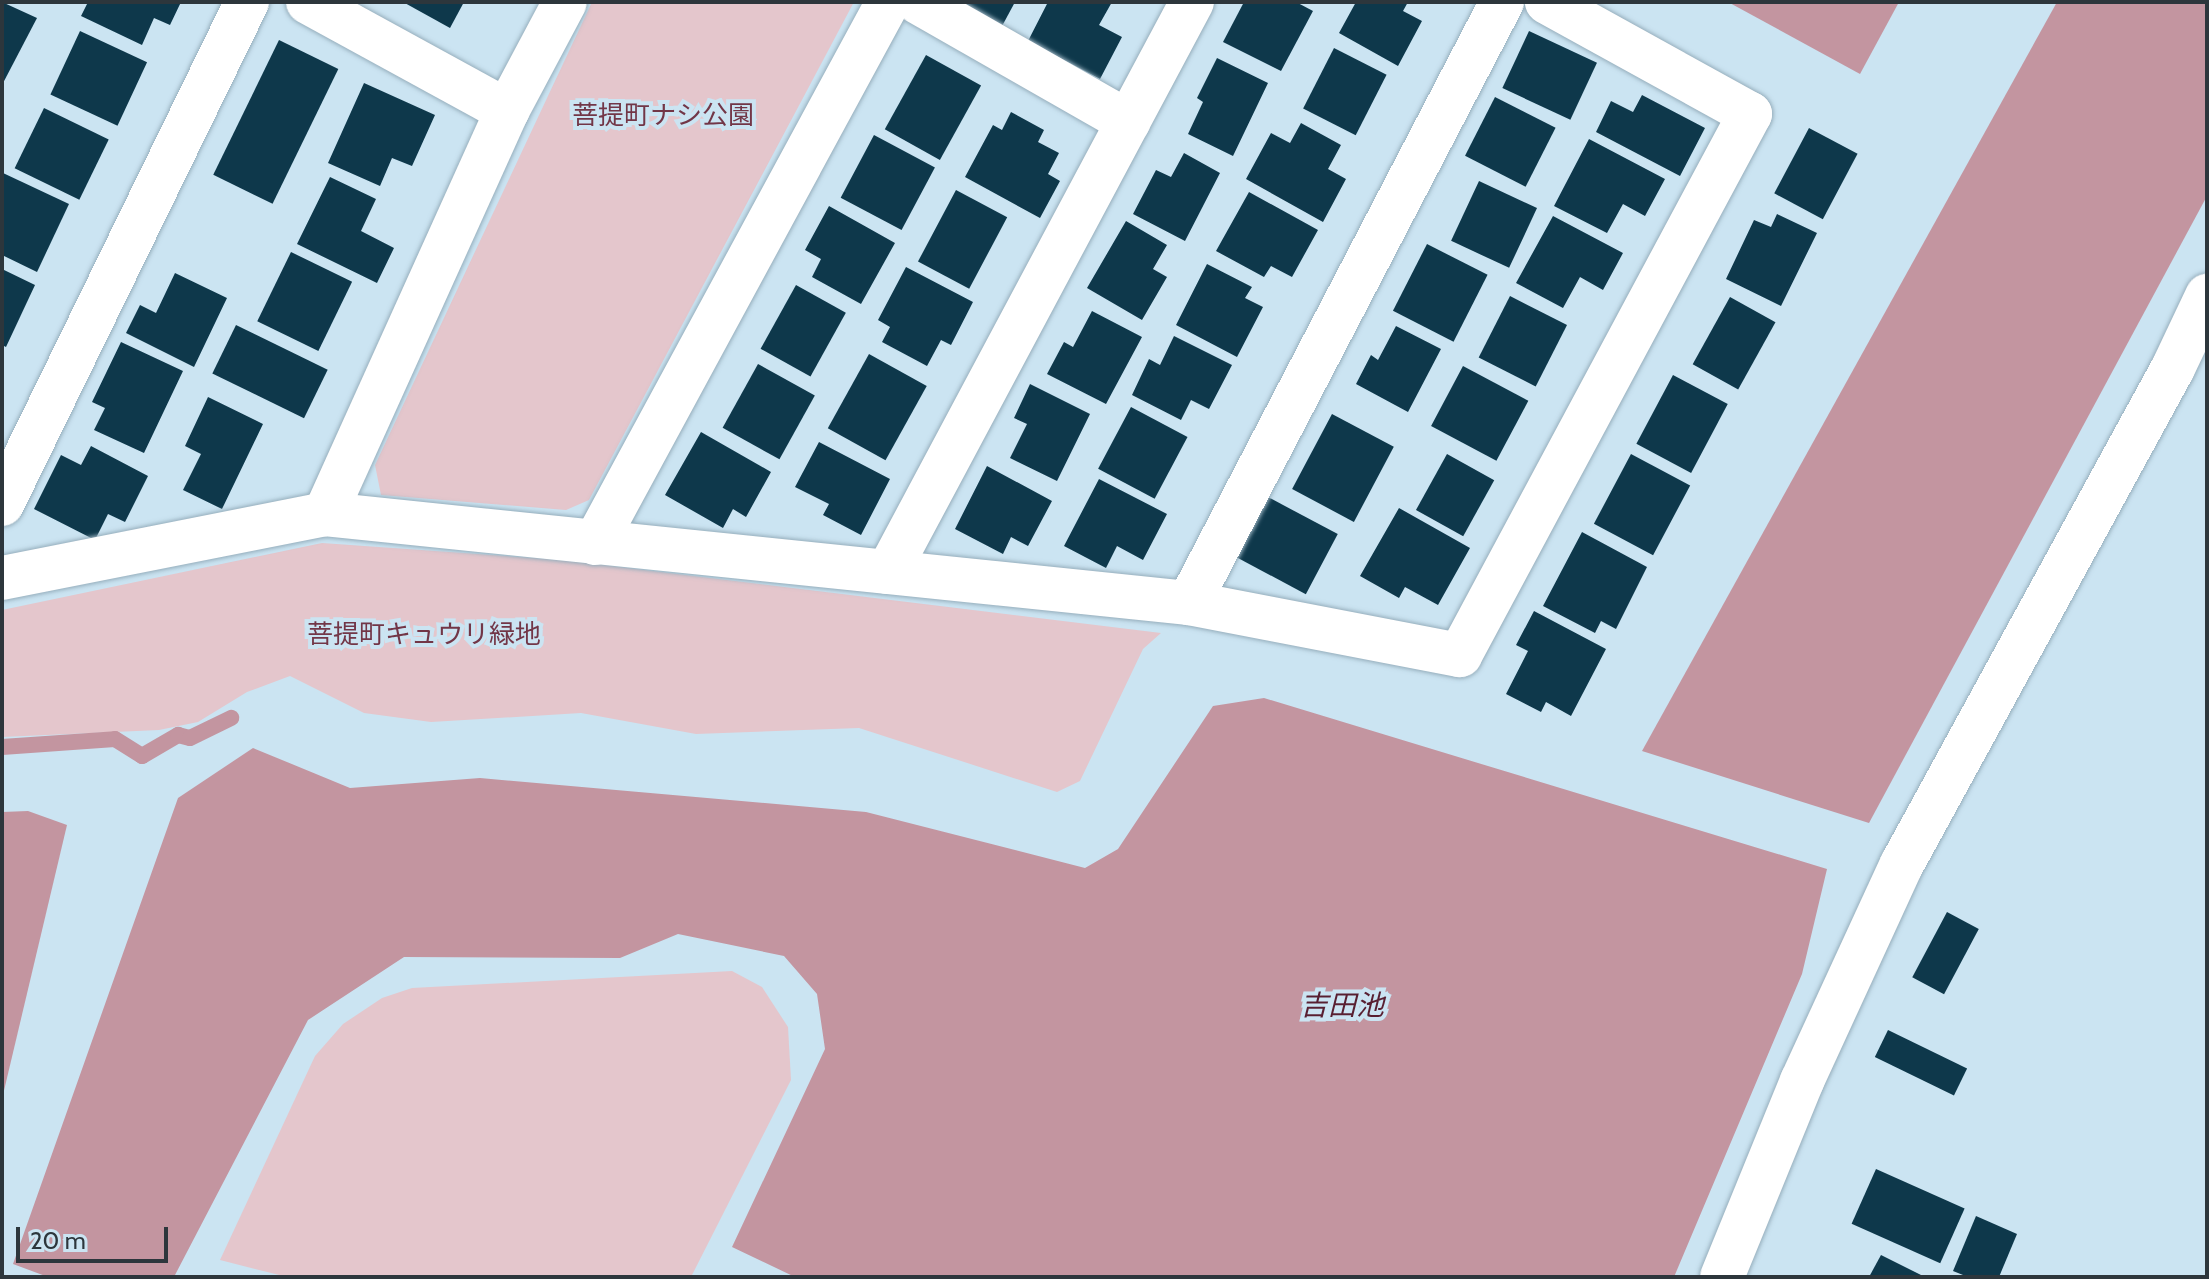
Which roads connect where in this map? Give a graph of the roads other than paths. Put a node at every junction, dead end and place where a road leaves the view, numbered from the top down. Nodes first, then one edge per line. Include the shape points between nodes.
1 (247, 2) edge
2 (308, 2) edge
3 (565, 2) edge
4 (888, 2) edge
5 (918, 2) edge
6 (1192, 2) edge
7 (1502, 2) edge
8 (1547, 2) edge
9 (507, 111) junction
10 (1128, 122) junction
11 (2207, 296) edge
12 (2, 504) edge
13 (325, 514) junction
14 (595, 543) junction
15 (888, 572) junction
16 (2, 578) edge
17 (1189, 603) junction
18 (1722, 1277) edge

1 - 12 street
2 - 9 street
3 - 9 street
4 - 14 street
5 - 10 street
6 - 10 street
7 - 17 street
8 - 17 street via 1750,114 1460,655
9 - 13 street
10 - 15 street
11 - 18 street via 1902,864 1802,1081
13 - 14 street
13 - 16 street
14 - 15 street
15 - 17 street

